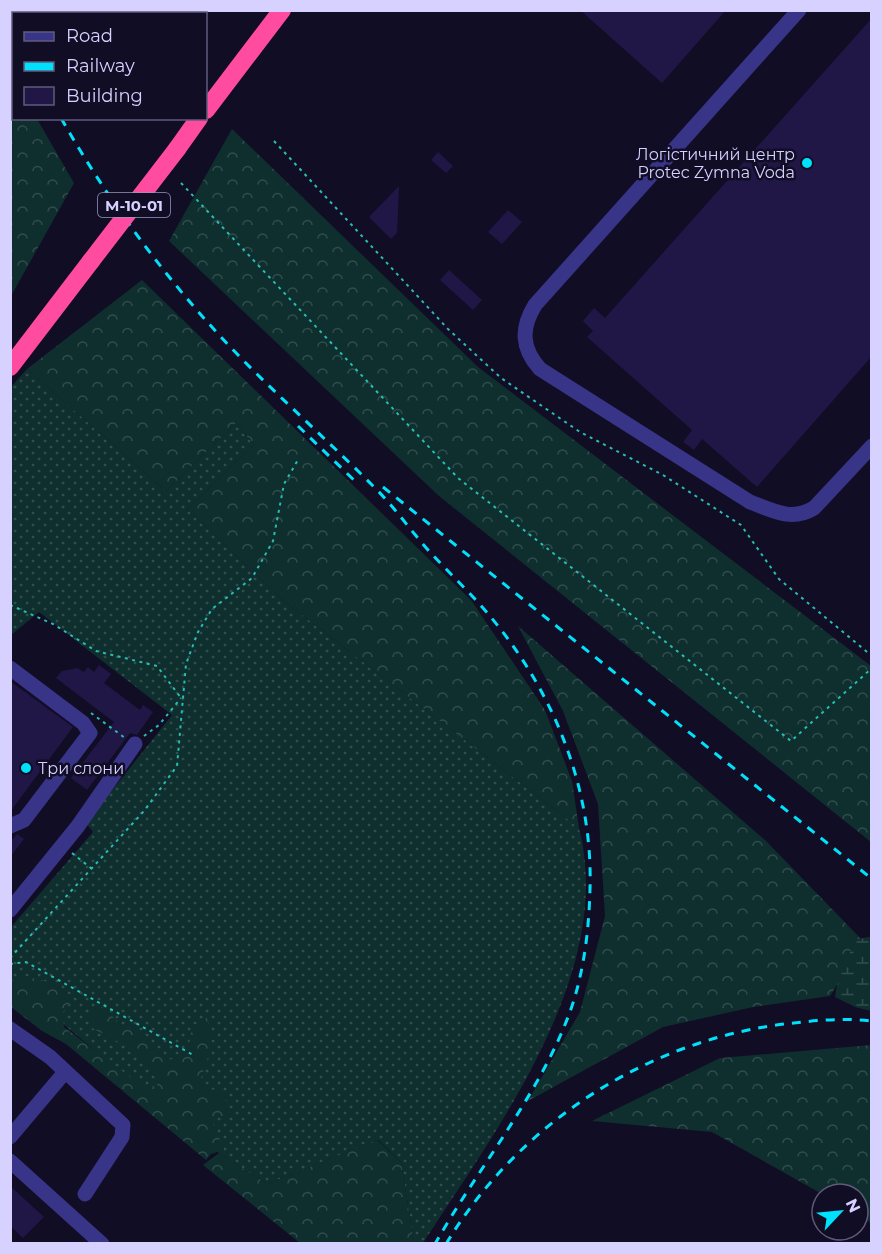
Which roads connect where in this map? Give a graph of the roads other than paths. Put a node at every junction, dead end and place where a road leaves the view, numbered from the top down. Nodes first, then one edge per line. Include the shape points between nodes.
1 (282, 10) edge
2 (799, 10) edge
3 (207, 109) edge
4 (198, 120) edge
5 (10, 367) edge
6 (872, 446) edge
7 (10, 668) edge
8 (135, 744) road end
9 (10, 826) edge
10 (10, 910) edge
11 (10, 1029) edge
12 (18, 1042) edge
13 (65, 1072) junction
14 (10, 1137) edge
15 (10, 1161) edge
16 (85, 1194) dead end
17 (97, 1242) edge

1 - 3 highway
2 - 6 street via 535,305 524,329 525,343 531,360 540,369 750,502 785,515 805,514 814,508
4 - 5 highway, М-10-01, bridge
7 - 9 street via 83,723 90,733 24,820
8 - 10 street via 63,845
11 - 12 street
12 - 13 street via 50,1057
13 - 14 street
13 - 16 street via 123,1125 122,1137
15 - 17 street

